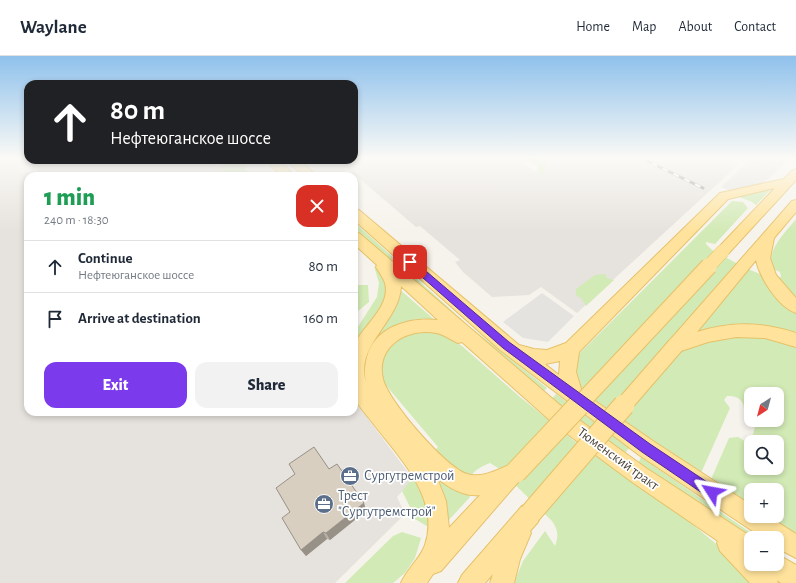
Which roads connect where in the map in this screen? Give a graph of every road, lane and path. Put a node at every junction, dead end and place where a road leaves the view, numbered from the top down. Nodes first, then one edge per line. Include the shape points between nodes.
1 (787, 182) edge
2 (784, 183) edge
3 (796, 204) edge
4 (717, 205) junction
5 (358, 216) edge
6 (756, 216) junction
7 (769, 236) junction
8 (358, 240) edge
9 (373, 253) junction
10 (796, 307) edge
11 (796, 340) edge
12 (506, 345) junction
13 (676, 346) junction
14 (572, 348) junction
15 (358, 358) edge
16 (492, 358) junction
17 (358, 384) edge
18 (576, 398) junction
19 (505, 480) junction
20 (721, 499) junction
21 (530, 514) junction
22 (699, 516) junction
23 (796, 539) edge
24 (744, 545) edge
25 (796, 547) edge
26 (784, 571) edge
27 (796, 579) edge
28 (413, 583) edge
29 (470, 583) edge
30 (502, 583) edge
31 (766, 583) edge

1 - 6 main road
2 - 4 main road via 733,192 724,196
3 - 7 main road
4 - 6 main road via 727,199 742,200 750,203
4 - 14 main road
5 - 12 main road
6 - 19 main road, bridge
7 - 10 main road via 763,257 766,269
7 - 13 main road
8 - 9 main road
9 - 15 main road via 390,276 394,288 388,307 365,340
9 - 16 main road
11 - 13 main road via 777,333 734,329 711,333
12 - 14 main road via 530,356 546,358
12 - 18 main road, Тюменский тракт
13 - 21 main road, bridge
14 - 18 main road via 566,371 568,385
16 - 19 main road via 460,337 440,328 422,325 392,334 380,346 374,357 374,379 389,407 425,453 443,470 459,481 472,485
16 - 22 main road, Тюменский тракт via 599,447
17 - 28 main road via 364,397 413,460 433,491 438,519 437,542 430,558
18 - 20 main road, Тюменский тракт
19 - 28 main road
20 - 23 main road
20 - 25 main road, Тюменский тракт
21 - 29 main road
21 - 30 main road via 512,552
22 - 24 main road, Тюменский тракт
22 - 31 main road
26 - 27 main road

